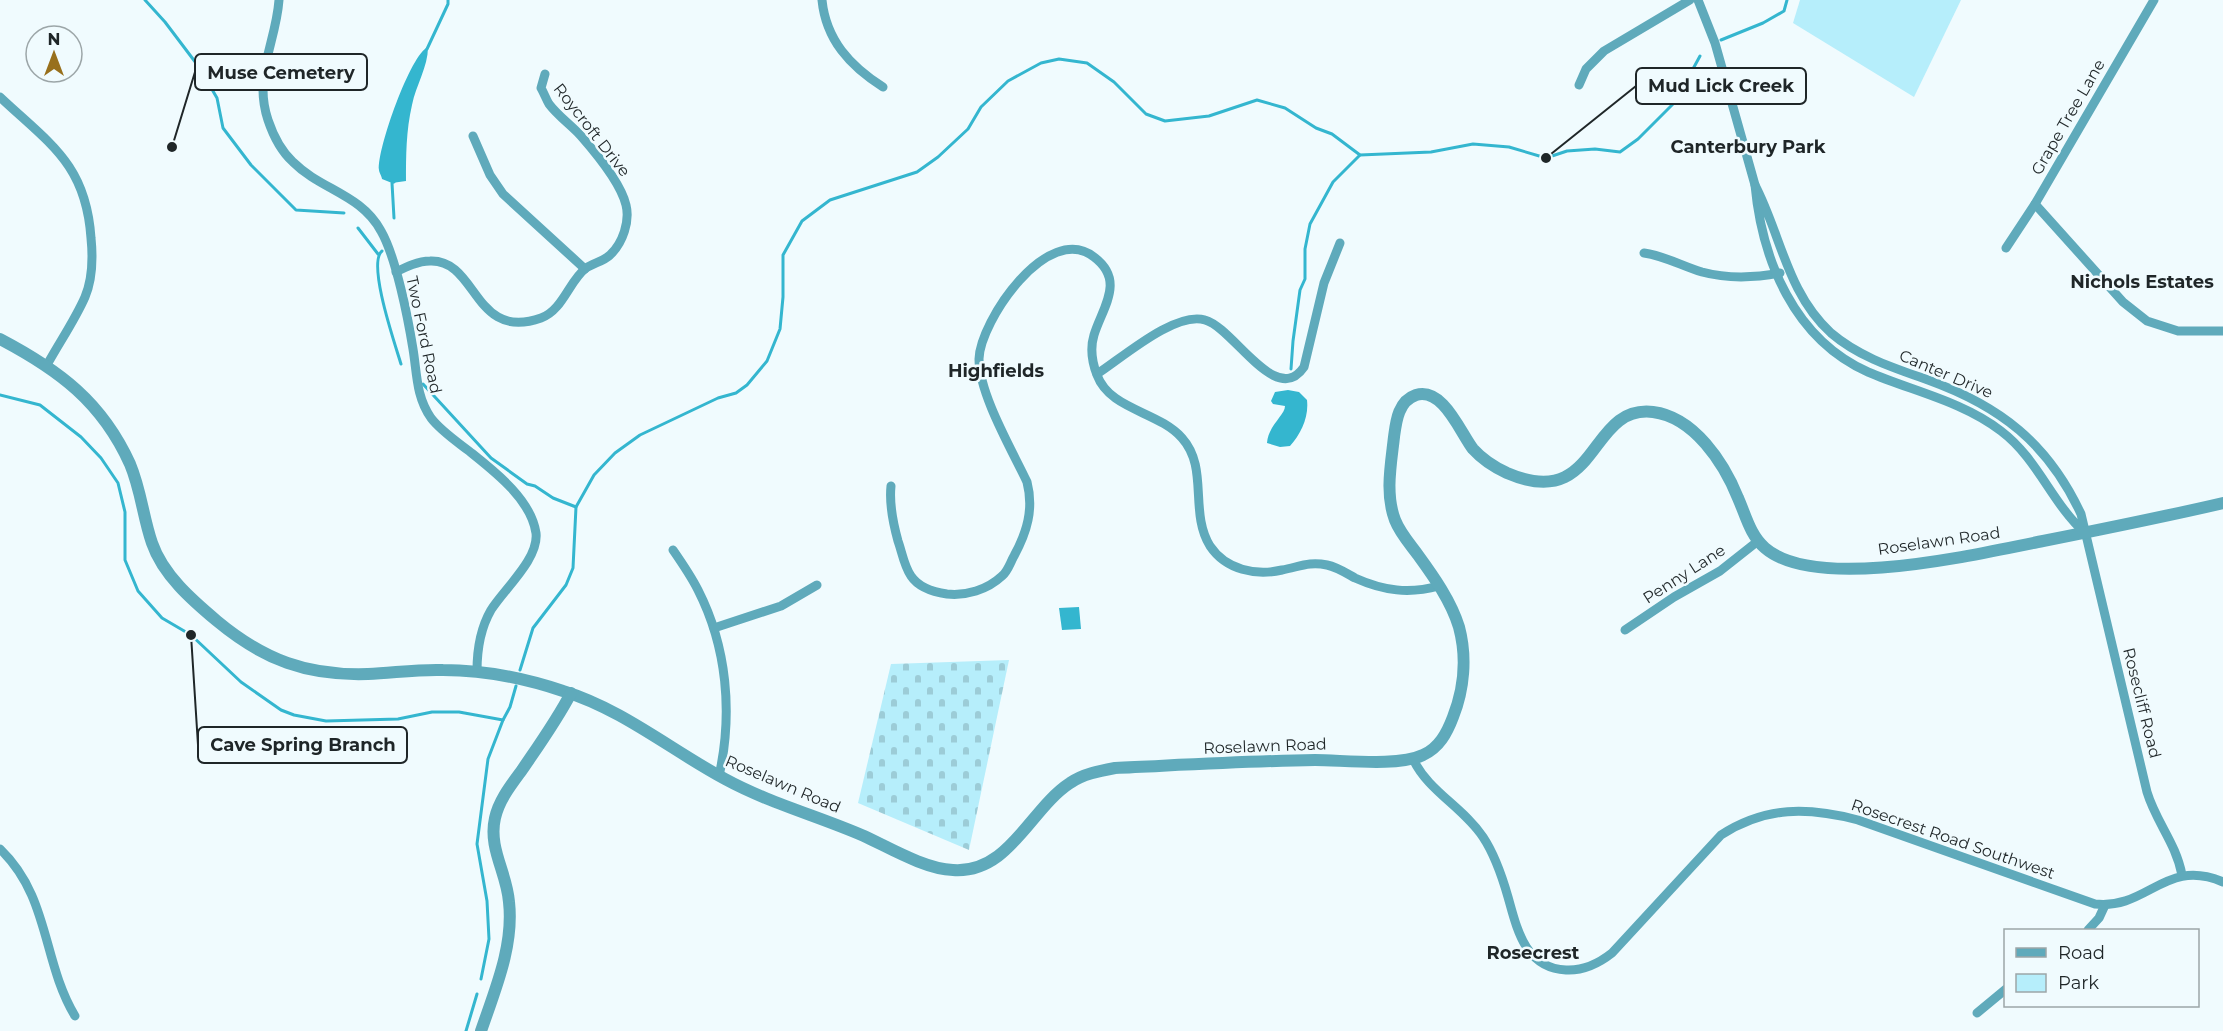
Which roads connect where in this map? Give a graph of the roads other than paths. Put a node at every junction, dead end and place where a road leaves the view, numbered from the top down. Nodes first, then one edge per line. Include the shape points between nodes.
1 (279, 0) edge
2 (822, 0) edge
3 (1690, 0) edge
4 (1698, 0) edge
5 (2154, 0) edge
6 (545, 74) dead end
7 (1579, 85) dead end
8 (883, 87) dead end
9 (0, 97) edge
10 (472, 136) dead end
11 (1755, 185) junction
12 (2035, 204) junction
13 (1340, 243) dead end
14 (2006, 248) dead end
15 (1644, 253) dead end
16 (585, 268) junction
17 (1789, 271) junction
18 (396, 272) junction
19 (1776, 274) junction
20 (2223, 331) edge
21 (0, 339) edge
22 (47, 365) junction
23 (1097, 374) junction
24 (891, 486) dead end
25 (2223, 503) edge
26 (2085, 533) junction
27 (1758, 541) junction
28 (674, 550) dead end
29 (817, 585) dead end
30 (1439, 586) junction
31 (714, 628) junction
32 (1625, 630) dead end
33 (477, 671) junction
34 (571, 693) junction
35 (1413, 759) junction
36 (719, 776) junction
37 (0, 849) edge
38 (2182, 875) junction
39 (2223, 882) edge
40 (2105, 905) junction
41 (2089, 929) edge
42 (2004, 991) edge
43 (1977, 1013) dead end
44 (75, 1016) dead end
45 (481, 1031) edge

1 - 18 street, Two Ford Road via 262,83 272,130 294,163 356,201 373,218 387,243
2 - 8 street via 825,19 837,45 854,66
3 - 7 street via 1604,51 1586,69
4 - 11 street, Canter Drive via 1715,43
5 - 12 street, Grape Tree Lane
6 - 16 street, Roycroft Drive via 541,88 550,106 582,137 626,205 627,224 622,239 610,255
9 - 22 street via 69,164 89,212 89,286
10 - 16 street via 503,194
11 - 17 street, Canter Drive
11 - 19 street, Canter Drive via 1759,216
12 - 14 street, Grape Tree Lane
12 - 20 street via 2123,302 2147,321 2178,331
13 - 23 street via 1324,283 1304,367 1293,377 1283,379 1264,370 1223,330 1195,318 1158,333
15 - 19 street via 1722,276
16 - 18 street, Roycroft Drive via 561,302 543,318 518,322 487,311 462,276 449,266 431,260
17 - 19 street
17 - 26 street, Canter Drive via 1815,316 1846,345 1977,400 2019,428 2048,461 2077,505
18 - 33 street, Two Ford Road via 417,385 426,410 442,430 511,489 534,526 533,553 500,596 483,628
19 - 26 street, Canter Drive via 1804,322 1848,361 1961,407 2001,430 2026,454 2071,520
21 - 22 street, Roselawn Road
22 - 33 street, Roselawn Road via 90,403 123,451 138,486 154,548 170,575 244,642 274,659 316,671
23 - 24 street via 1091,347 1109,298 1108,277 1099,260 1084,251 1051,253 1033,265 1016,286 981,347 984,388 1027,482 1031,508 1025,533 1007,571 988,586 968,594 935,593 912,578 891,512
23 - 30 street via 1108,394 1170,427 1190,448 1197,473 1201,526 1211,548 1231,566 1256,573 1311,563 1330,565 1366,582 1399,591
25 - 26 street, Roselawn Road
26 - 27 street, Roselawn Road via 1908,565 1877,567 1800,564 1775,555
26 - 38 street, Rosecliff Road via 2149,798 2175,847
27 - 30 street, Roselawn Road via 1715,456 1688,428 1662,414 1643,412 1624,418 1570,475 1542,482 1489,464 1471,446 1442,404 1422,394 1407,400 1399,413 1390,491 1397,524
27 - 32 street, Penny Lane via 1719,571
28 - 31 street via 698,588
29 - 31 street via 781,606
30 - 35 street, Roselawn Road via 1458,624 1463,678 1446,733 1432,750
31 - 36 street via 723,664 727,719
33 - 34 street, Roselawn Road
34 - 36 street, Roselawn Road via 628,720
34 - 45 street via 503,797 495,816 493,840 507,887 510,916 504,961
35 - 36 street, Roselawn Road via 1291,760 1099,771 1070,783 1003,852 974,868 954,871 925,863
35 - 40 street, Rosecrest Road Southwest via 1424,779 1467,816 1489,845 1524,945 1542,962 1560,970 1593,966 1612,953 1721,835 1753,818 1785,812 1824,813 1858,820
37 - 44 street via 18,870 37,906 59,980
38 - 39 street, Rosecrest Road Southwest via 2200,874
38 - 40 street, Rosecrest Road Southwest via 2130,900
40 - 41 street
42 - 43 street

